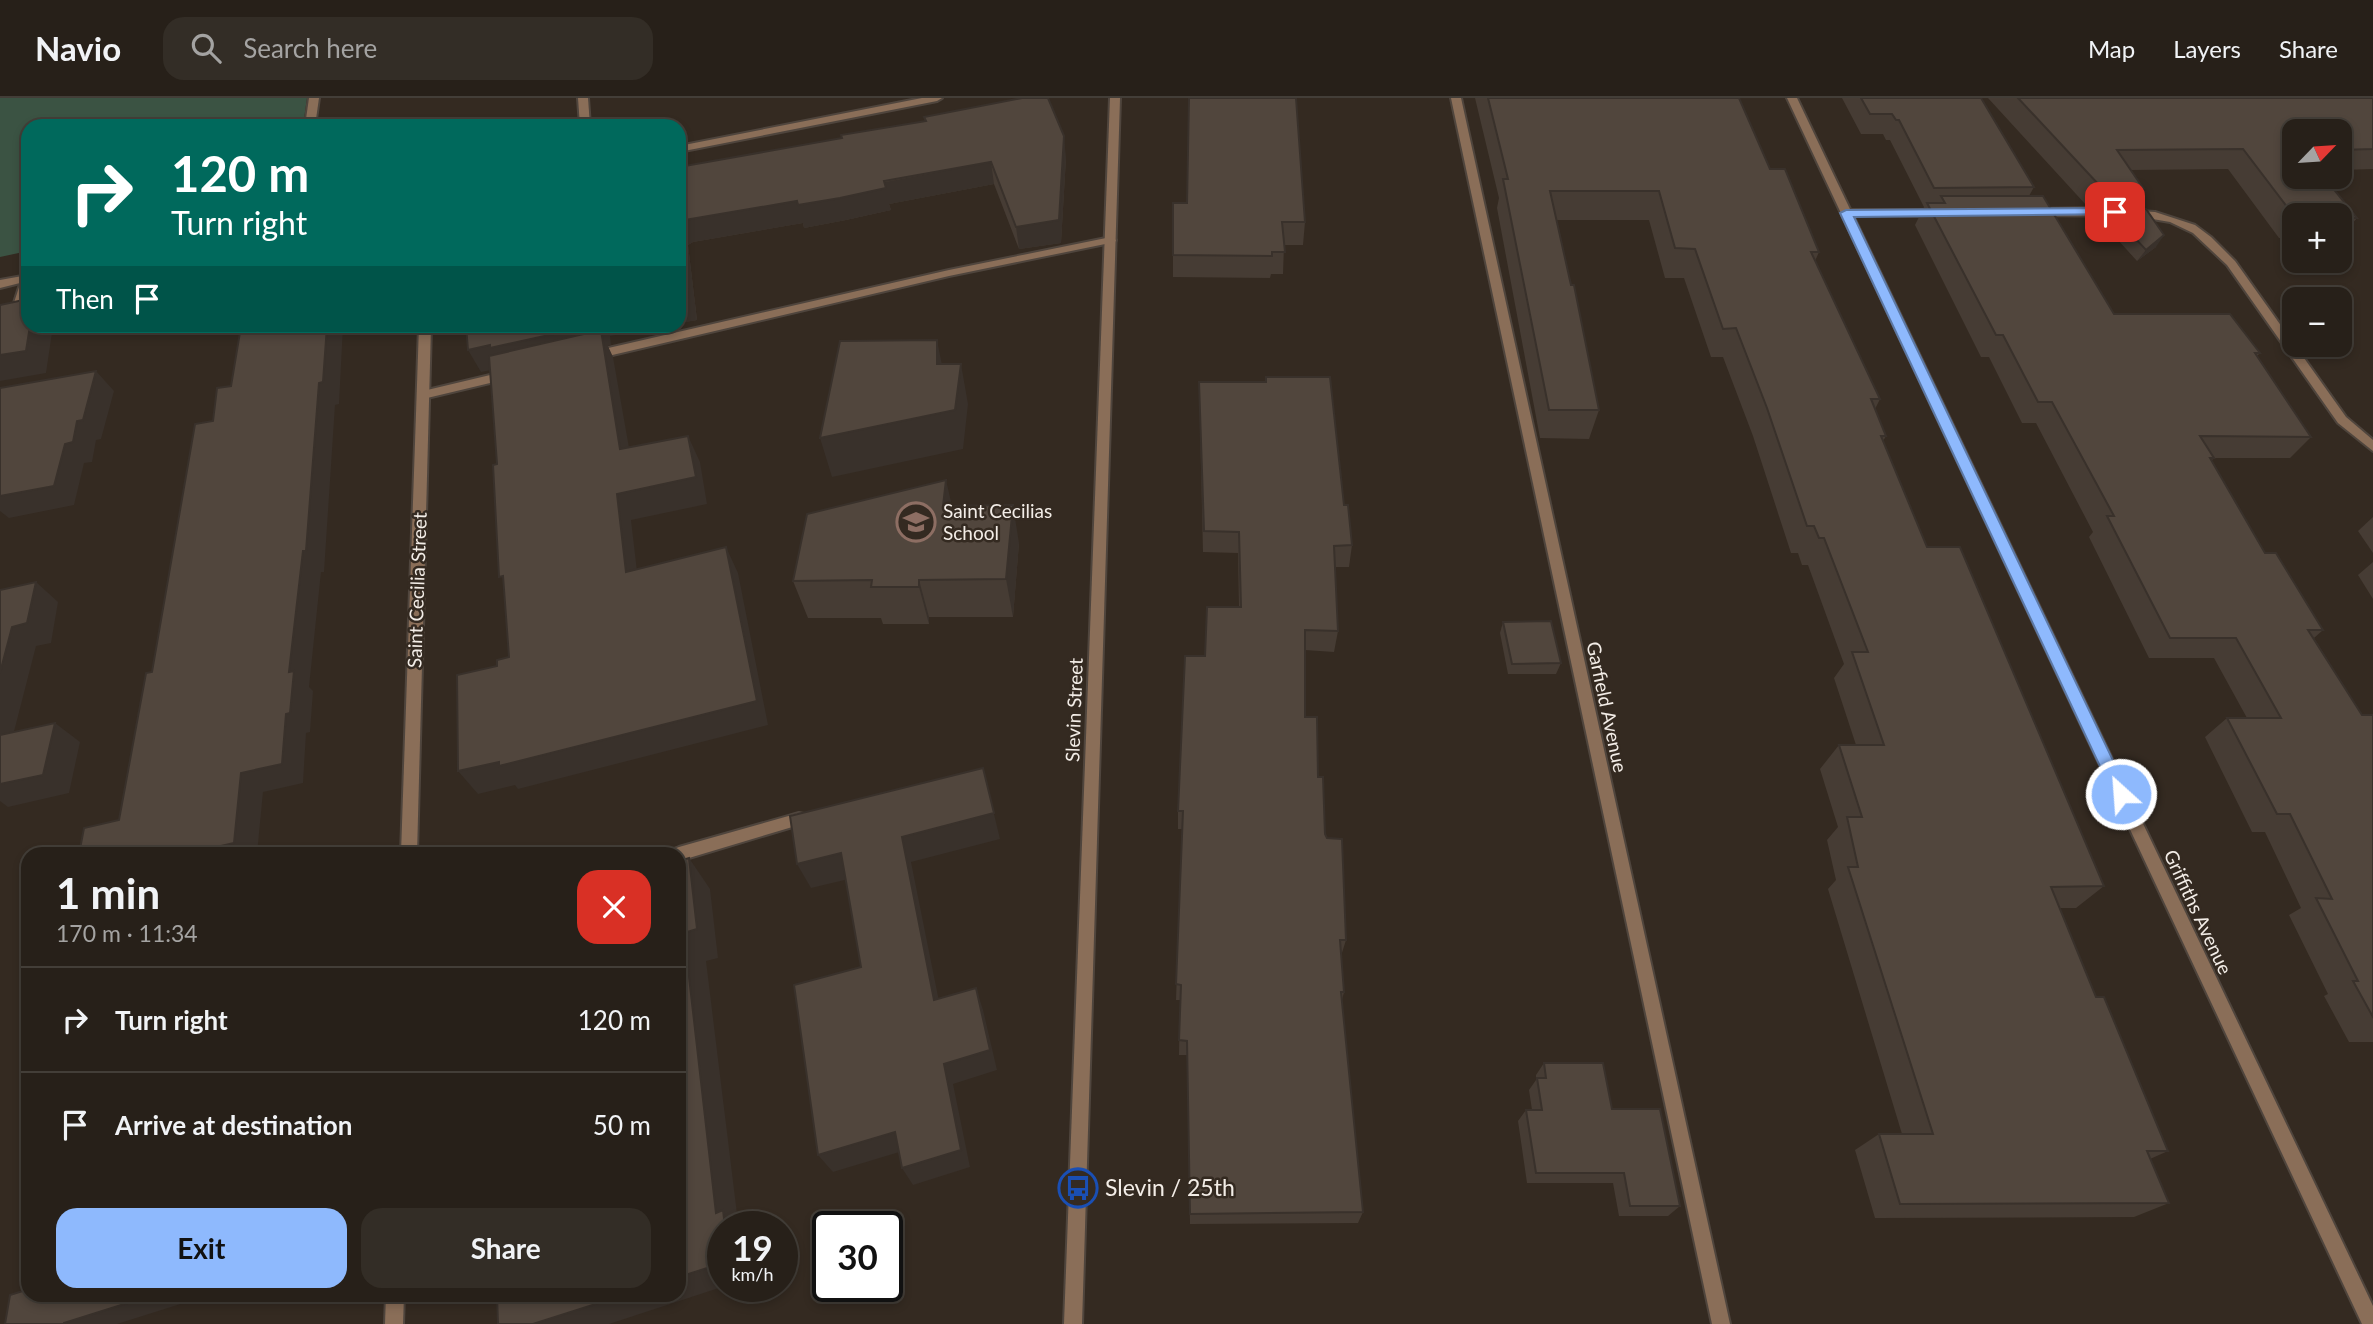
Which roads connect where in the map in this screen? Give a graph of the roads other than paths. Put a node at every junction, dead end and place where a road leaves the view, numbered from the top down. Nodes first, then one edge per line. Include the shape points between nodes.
1 (314, 98) edge
2 (583, 98) edge
3 (937, 98) edge
4 (1115, 98) edge
5 (1456, 98) edge
6 (1792, 98) edge
7 (913, 100) edge
8 (311, 119) edge
9 (584, 119) edge
10 (686, 148) edge
11 (2021, 212) edge
12 (1846, 213) junction
13 (1954, 213) edge
14 (1111, 240) junction
15 (21, 280) edge
16 (0, 284) edge
17 (21, 301) edge
18 (12, 330) edge
19 (425, 333) edge
20 (575, 359) edge
21 (524, 371) edge
22 (423, 395) junction
23 (2373, 447) edge
24 (799, 819) edge
25 (409, 847) edge
26 (686, 852) edge
27 (395, 1302) edge
28 (394, 1324) edge
29 (1073, 1324) edge
30 (1721, 1324) edge
31 (2372, 1324) edge

1 - 8 street
2 - 9 street
3 - 7 street
4 - 14 street, Slevin Street
5 - 30 street, Garfield Avenue
6 - 12 street, Griffiths Avenue
7 - 10 street
11 - 23 street via 2115,212 2165,218 2191,227 2231,263 2342,420
12 - 13 street
12 - 31 street, Griffiths Avenue
14 - 20 street
14 - 29 street, Slevin Street
15 - 16 street
17 - 18 street
19 - 22 street, Saint Cecilia Street
21 - 22 street
22 - 25 street, Saint Cecilia Street
24 - 26 street
27 - 28 street

